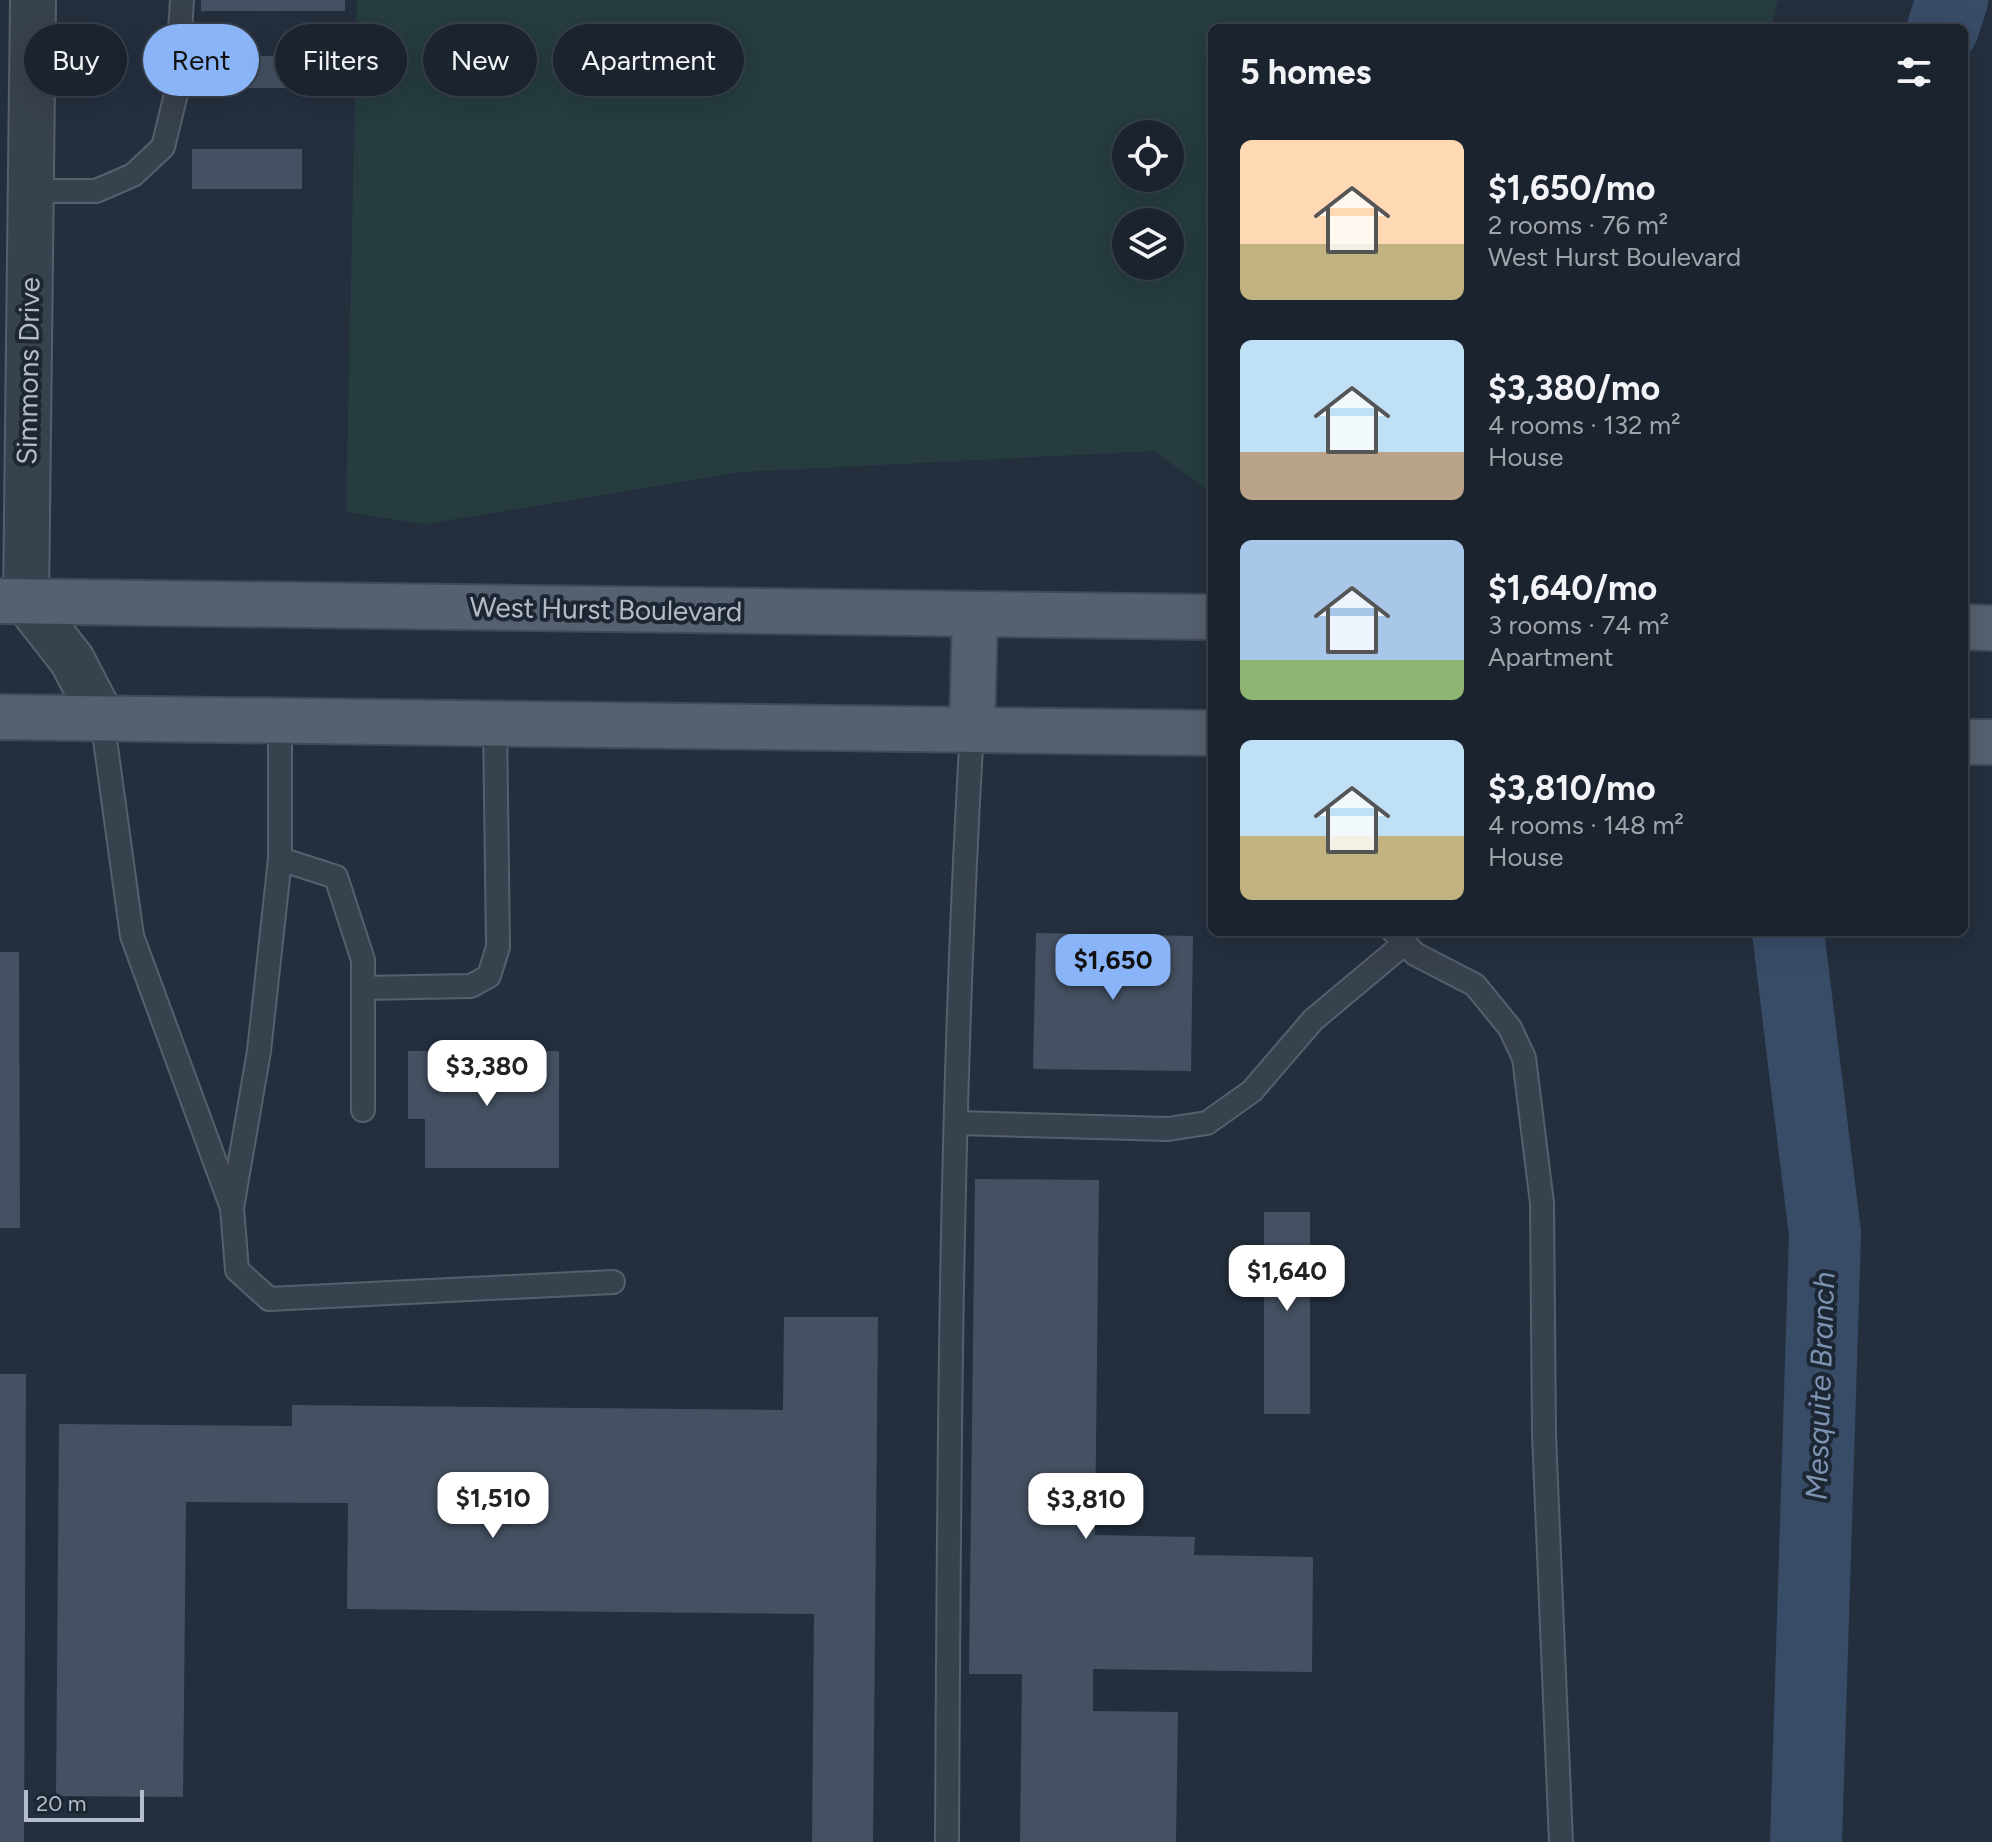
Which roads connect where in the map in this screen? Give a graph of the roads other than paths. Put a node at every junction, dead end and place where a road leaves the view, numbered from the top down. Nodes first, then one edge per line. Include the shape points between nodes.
1 (33, 0) edge
2 (182, 0) edge
3 (30, 191) junction
4 (13, 601) edge
5 (975, 614) junction
6 (1208, 617) edge
7 (1968, 627) edge
8 (1992, 628) edge
9 (0, 717) edge
10 (102, 718) junction
11 (280, 720) junction
12 (495, 722) junction
13 (972, 730) junction
14 (1208, 733) edge
15 (1968, 742) edge
16 (1992, 742) edge
17 (280, 859) junction
18 (1400, 937) edge
19 (363, 988) junction
20 (363, 1110) dead end
21 (958, 1123) junction
22 (232, 1208) junction
23 (613, 1282) dead end
24 (947, 1842) edge
25 (1561, 1842) edge

1 - 3 street, Simmons Drive
2 - 3 lane via 176,94 163,147 133,175 96,191
3 - 4 street, Simmons Drive
4 - 5 main road, West Hurst Boulevard
4 - 10 street via 72,660
5 - 6 main road, West Hurst Boulevard
5 - 13 main road
7 - 8 main road
9 - 10 main road
10 - 11 main road
10 - 22 lane via 132,936
11 - 12 main road
11 - 17 lane
12 - 13 main road
12 - 19 lane via 498,947 489,976 471,986
13 - 14 main road
13 - 21 lane
15 - 16 main road
17 - 19 lane via 336,877 363,960
17 - 22 lane via 259,1051
18 - 21 lane via 1313,1020 1252,1091 1207,1123 1168,1129
18 - 25 lane via 1415,954 1475,985 1510,1028 1524,1058 1542,1203 1544,1434
19 - 20 lane
21 - 24 lane
22 - 23 lane via 237,1270 269,1299

